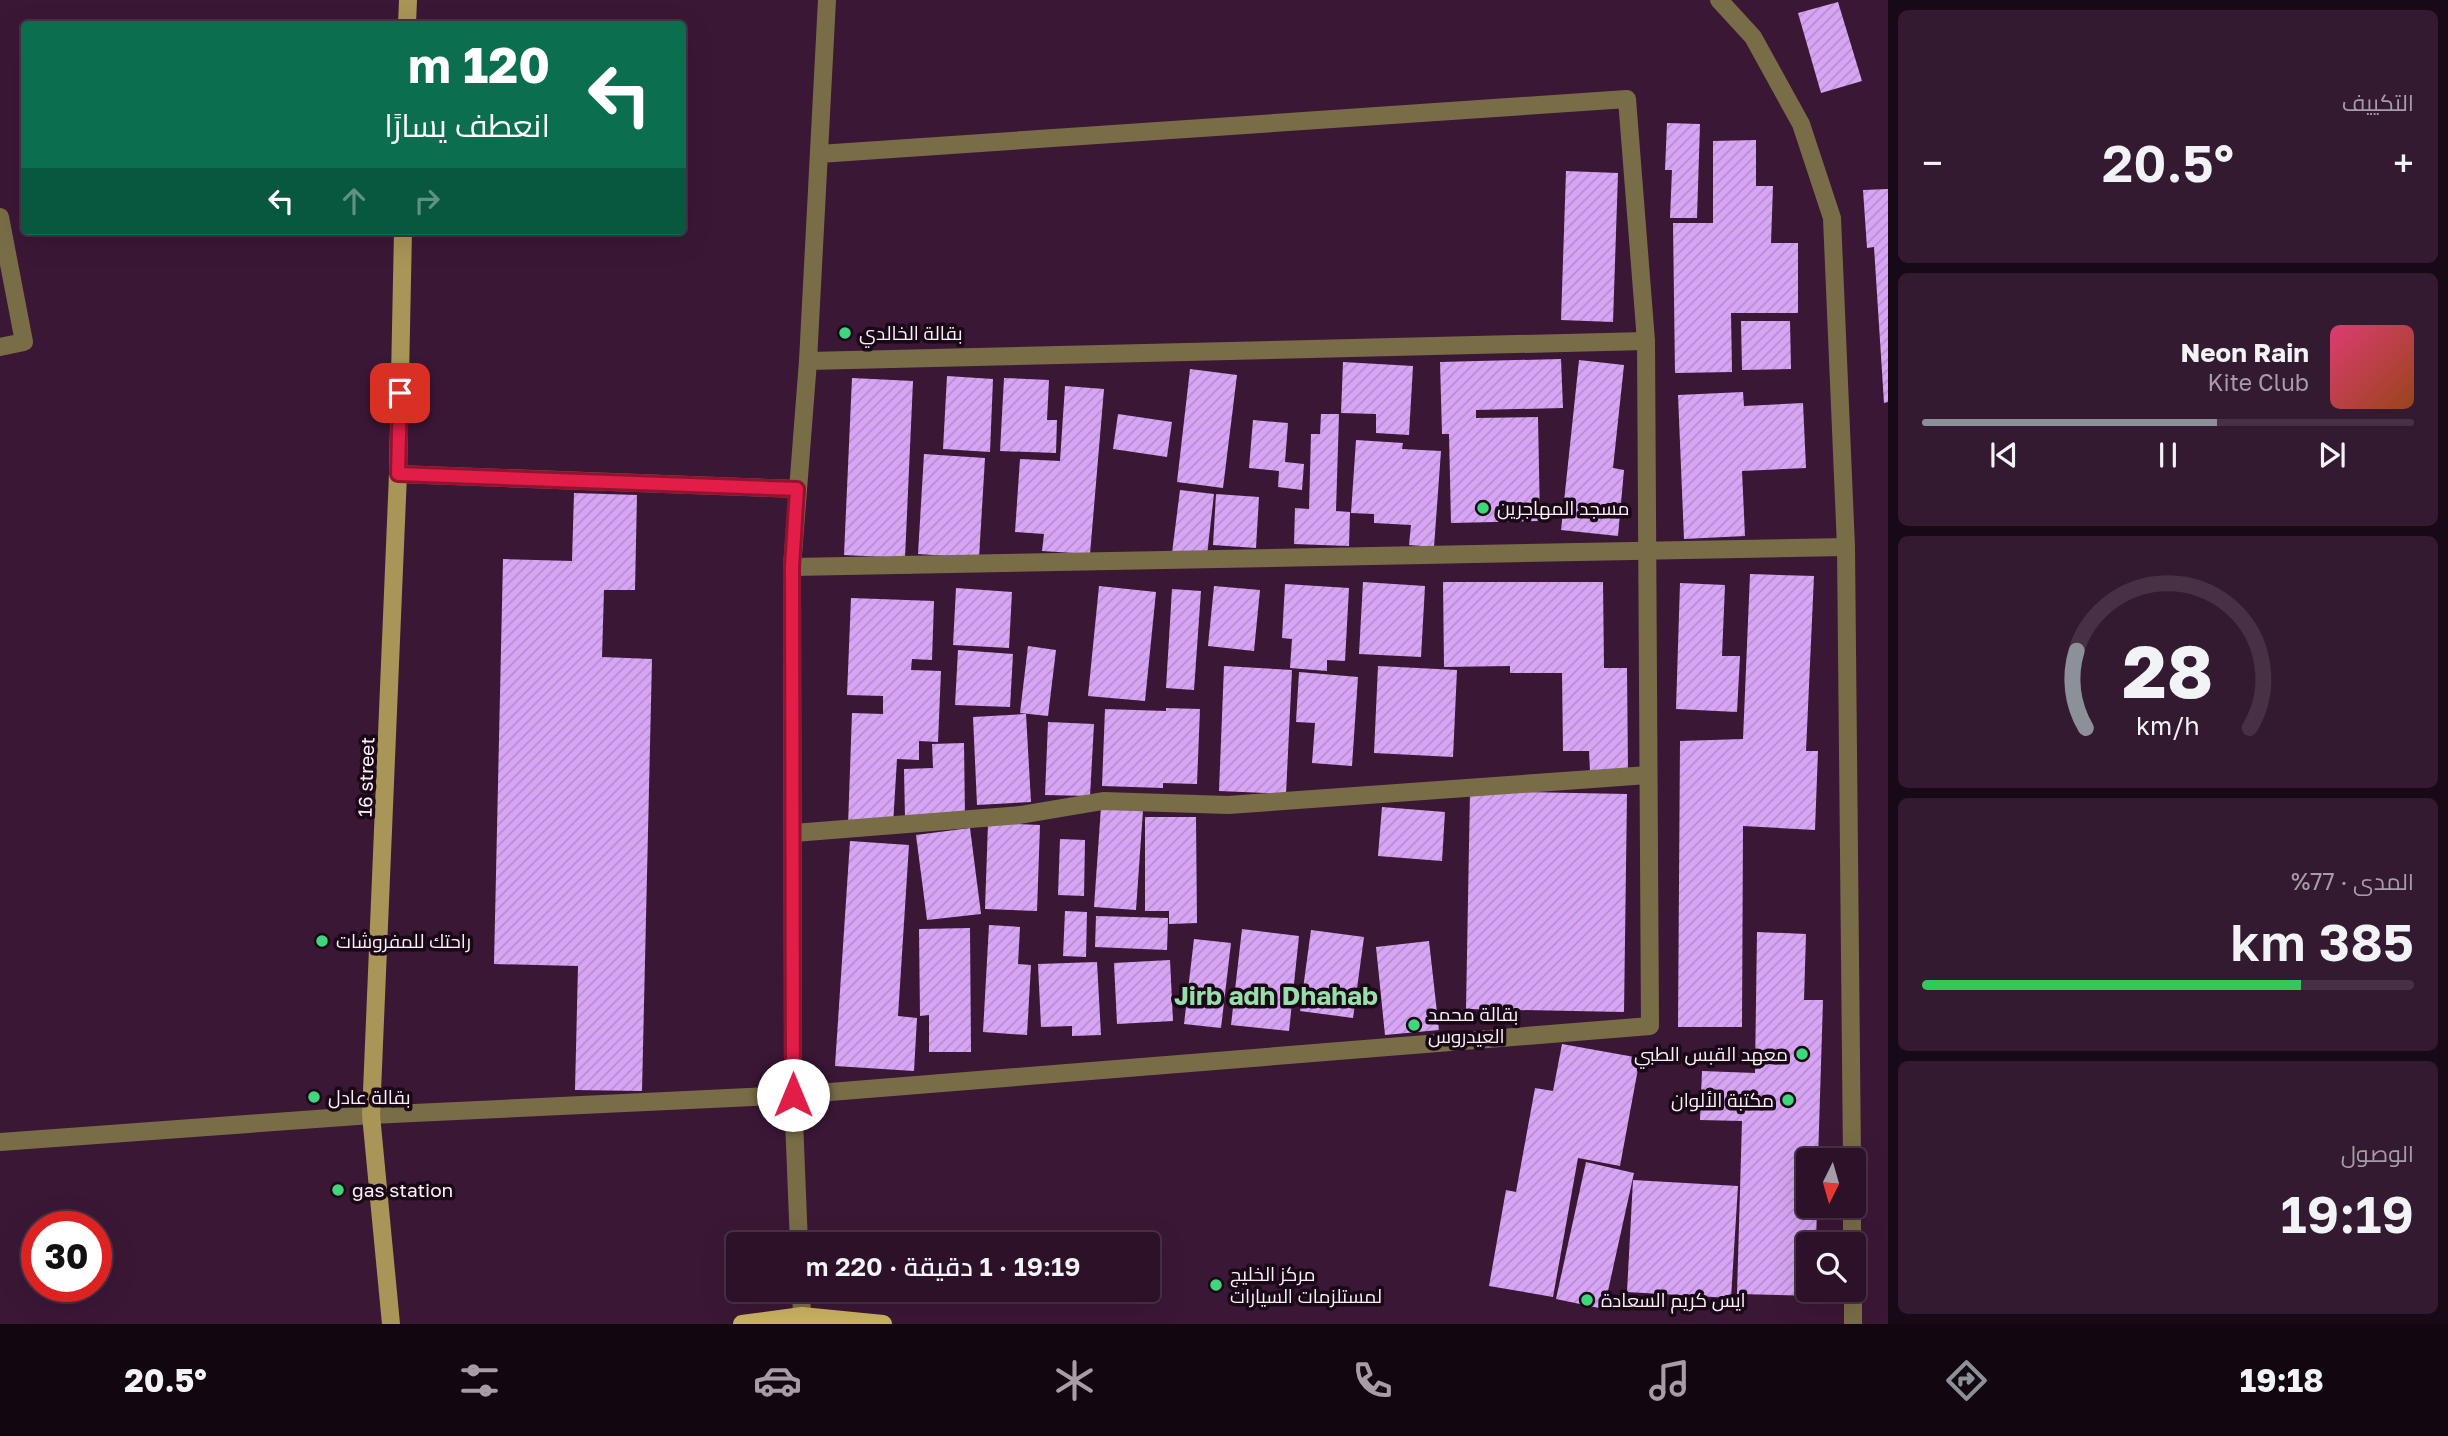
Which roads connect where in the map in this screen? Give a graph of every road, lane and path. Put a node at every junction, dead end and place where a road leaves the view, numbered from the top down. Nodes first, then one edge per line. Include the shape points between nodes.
1 (408, 0) edge
2 (827, 0) edge
3 (1719, 0) edge
4 (408, 21) edge
5 (820, 154) junction
6 (0, 217) edge
7 (403, 235) edge
8 (1646, 341) junction
9 (0, 347) edge
10 (808, 360) junction
11 (398, 474) junction
12 (797, 489) junction
13 (1846, 547) junction
14 (1647, 551) junction
15 (792, 567) junction
16 (1648, 775) junction
17 (794, 833) junction
18 (793, 1095) junction
19 (371, 1115) junction
20 (0, 1142) edge
21 (1852, 1148) edge
22 (799, 1232) edge
23 (801, 1302) edge
24 (1853, 1302) edge
25 (802, 1316) junction
26 (391, 1324) edge
27 (742, 1324) edge
28 (883, 1324) edge
29 (1853, 1324) edge

1 - 4 street
2 - 5 street
3 - 13 street via 1753,37 1801,124 1832,218
5 - 8 street via 1627,99
5 - 10 street
6 - 9 street via 24,342
7 - 11 street, 16 street
8 - 10 street
8 - 14 street
10 - 12 street
11 - 12 street
11 - 19 street, 16 street
12 - 15 street
13 - 14 street
13 - 21 street
14 - 15 street
14 - 16 street
15 - 17 street
16 - 17 street via 1228,805 1104,801 1020,815
16 - 18 street via 1650,1026
17 - 18 street
18 - 19 street
18 - 22 street
19 - 20 street
19 - 26 street, 16 street
23 - 25 street
24 - 29 street
25 - 27 main road
25 - 28 main road

